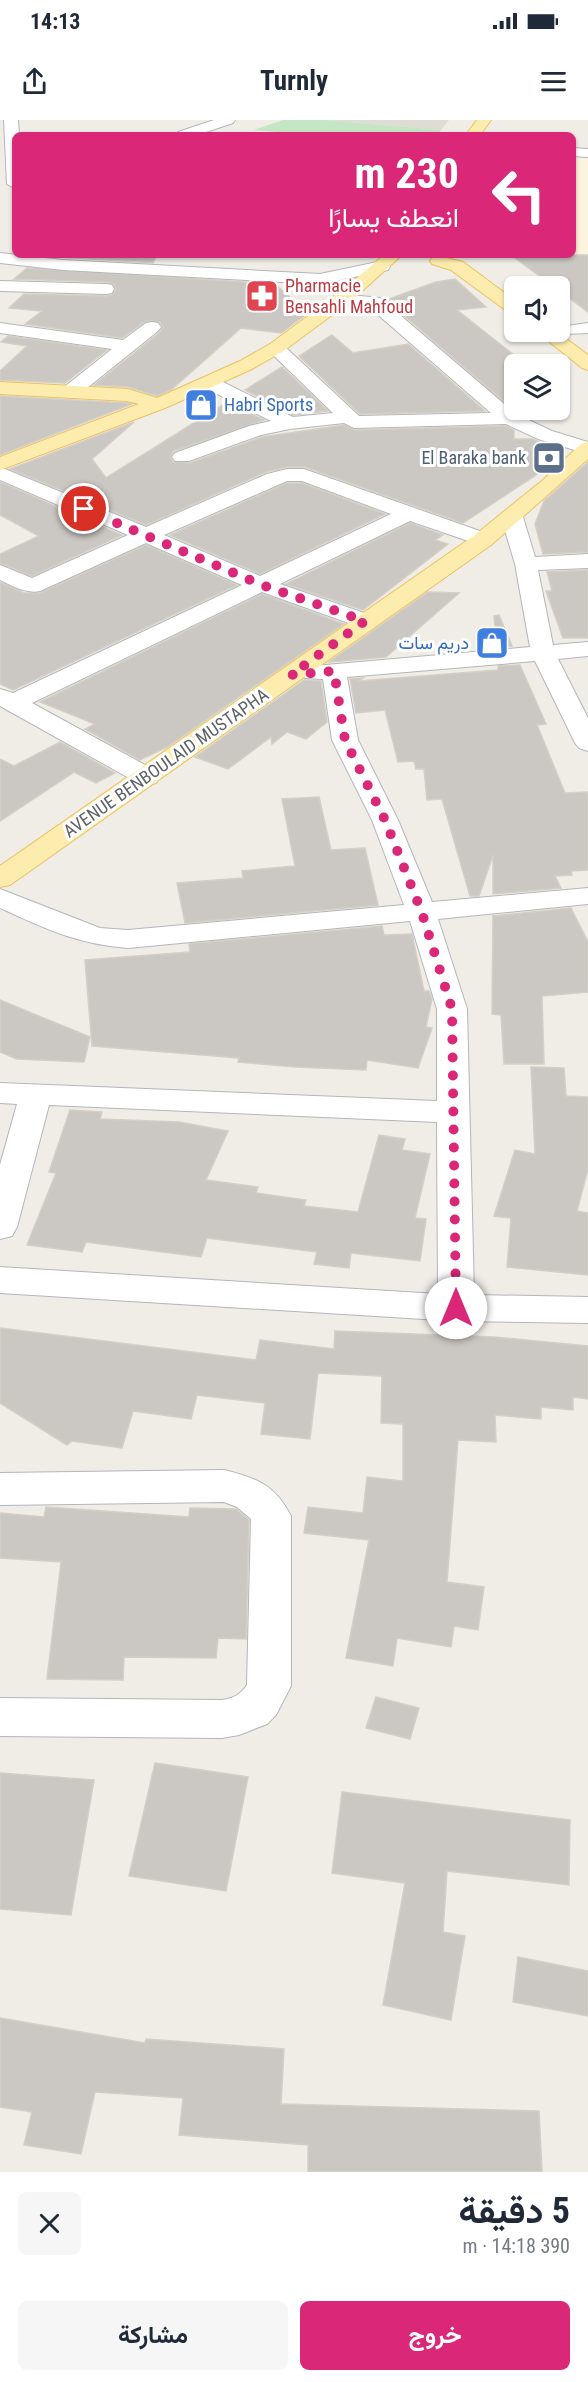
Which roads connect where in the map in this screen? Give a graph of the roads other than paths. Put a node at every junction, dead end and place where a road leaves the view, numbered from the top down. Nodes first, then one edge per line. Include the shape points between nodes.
1 (11, 120) edge
2 (228, 120) edge
3 (484, 120) edge
4 (192, 132) edge
5 (474, 132) edge
6 (6, 144) edge
7 (12, 171) edge
8 (0, 258) edge
9 (434, 258) edge
10 (403, 262) edge
11 (0, 286) edge
12 (321, 287) junction
13 (68, 288) junction
14 (126, 290) dead end
15 (346, 296) junction
16 (504, 301) edge
17 (49, 302) dead end
18 (30, 316) dead end
19 (152, 327) dead end
20 (6, 329) edge
21 (559, 342) edge
22 (127, 346) junction
23 (276, 348) junction
24 (588, 364) edge
25 (210, 383) junction
26 (0, 388) edge
27 (70, 392) junction
28 (158, 404) junction
29 (504, 414) edge
30 (346, 417) junction
31 (504, 418) edge
32 (513, 420) edge
33 (290, 423) junction
34 (588, 448) edge
35 (182, 457) dead end
36 (0, 464) edge
37 (0, 473) edge
38 (407, 514) junction
39 (512, 517) junction
40 (146, 537) junction
41 (483, 540) junction
42 (588, 561) edge
43 (526, 564) junction
44 (0, 572) edge
45 (262, 585) junction
46 (32, 586) junction
47 (0, 600) edge
48 (365, 621) junction
49 (588, 649) edge
50 (543, 652) junction
51 (334, 671) junction
52 (291, 675) junction
53 (6, 700) edge
54 (588, 743) edge
55 (147, 777) junction
56 (0, 879) edge
57 (588, 896) edge
58 (0, 898) edge
59 (422, 913) junction
60 (0, 1093) edge
61 (35, 1096) junction
62 (455, 1112) junction
63 (0, 1227) edge
64 (0, 1280) edge
65 (456, 1308) junction
66 (588, 1310) edge
67 (0, 1489) edge
68 (0, 1717) edge

1 - 6 street
2 - 4 street
3 - 5 main road
6 - 7 street
8 - 12 street
9 - 10 main road
10 - 12 street
10 - 15 main road
10 - 16 main road via 456,266
11 - 13 street
12 - 15 street
13 - 14 street
13 - 17 street
15 - 23 main road
15 - 29 street via 374,302
18 - 20 street
19 - 22 street
20 - 22 street
21 - 24 main road
22 - 27 street
23 - 25 main road
23 - 30 street
25 - 28 main road
25 - 33 street
26 - 27 main road
27 - 28 main road via 128,395
28 - 36 main road
30 - 31 street via 354,422
30 - 33 street
32 - 34 street
33 - 35 street via 256,430
34 - 39 main road, AVENUE BENBOULAID MUSTAPHA
37 - 40 street
38 - 40 street via 304,475 288,475
38 - 41 street
38 - 45 street
39 - 41 main road, AVENUE BENBOULAID MUSTAPHA
39 - 43 street
40 - 45 street
40 - 46 street
41 - 48 main road, AVENUE BENBOULAID MUSTAPHA
42 - 43 street
43 - 50 street
44 - 46 street
45 - 48 street
45 - 53 street
46 - 47 street
48 - 52 main road, AVENUE BENBOULAID MUSTAPHA
49 - 50 street
50 - 51 street
50 - 54 street
51 - 52 street
51 - 59 street via 345,740 385,820
52 - 55 main road, AVENUE BENBOULAID MUSTAPHA
53 - 55 street
55 - 56 main road, AVENUE BENBOULAID MUSTAPHA
57 - 59 street
58 - 59 street via 97,937 128,939
59 - 62 street via 452,1009
60 - 61 street
61 - 62 street
61 - 63 street
62 - 65 street
64 - 65 street
65 - 66 street
67 - 68 street via 224,1486 254,1496 265,1505 271,1527 269,1686 263,1702 253,1710 222,1719

